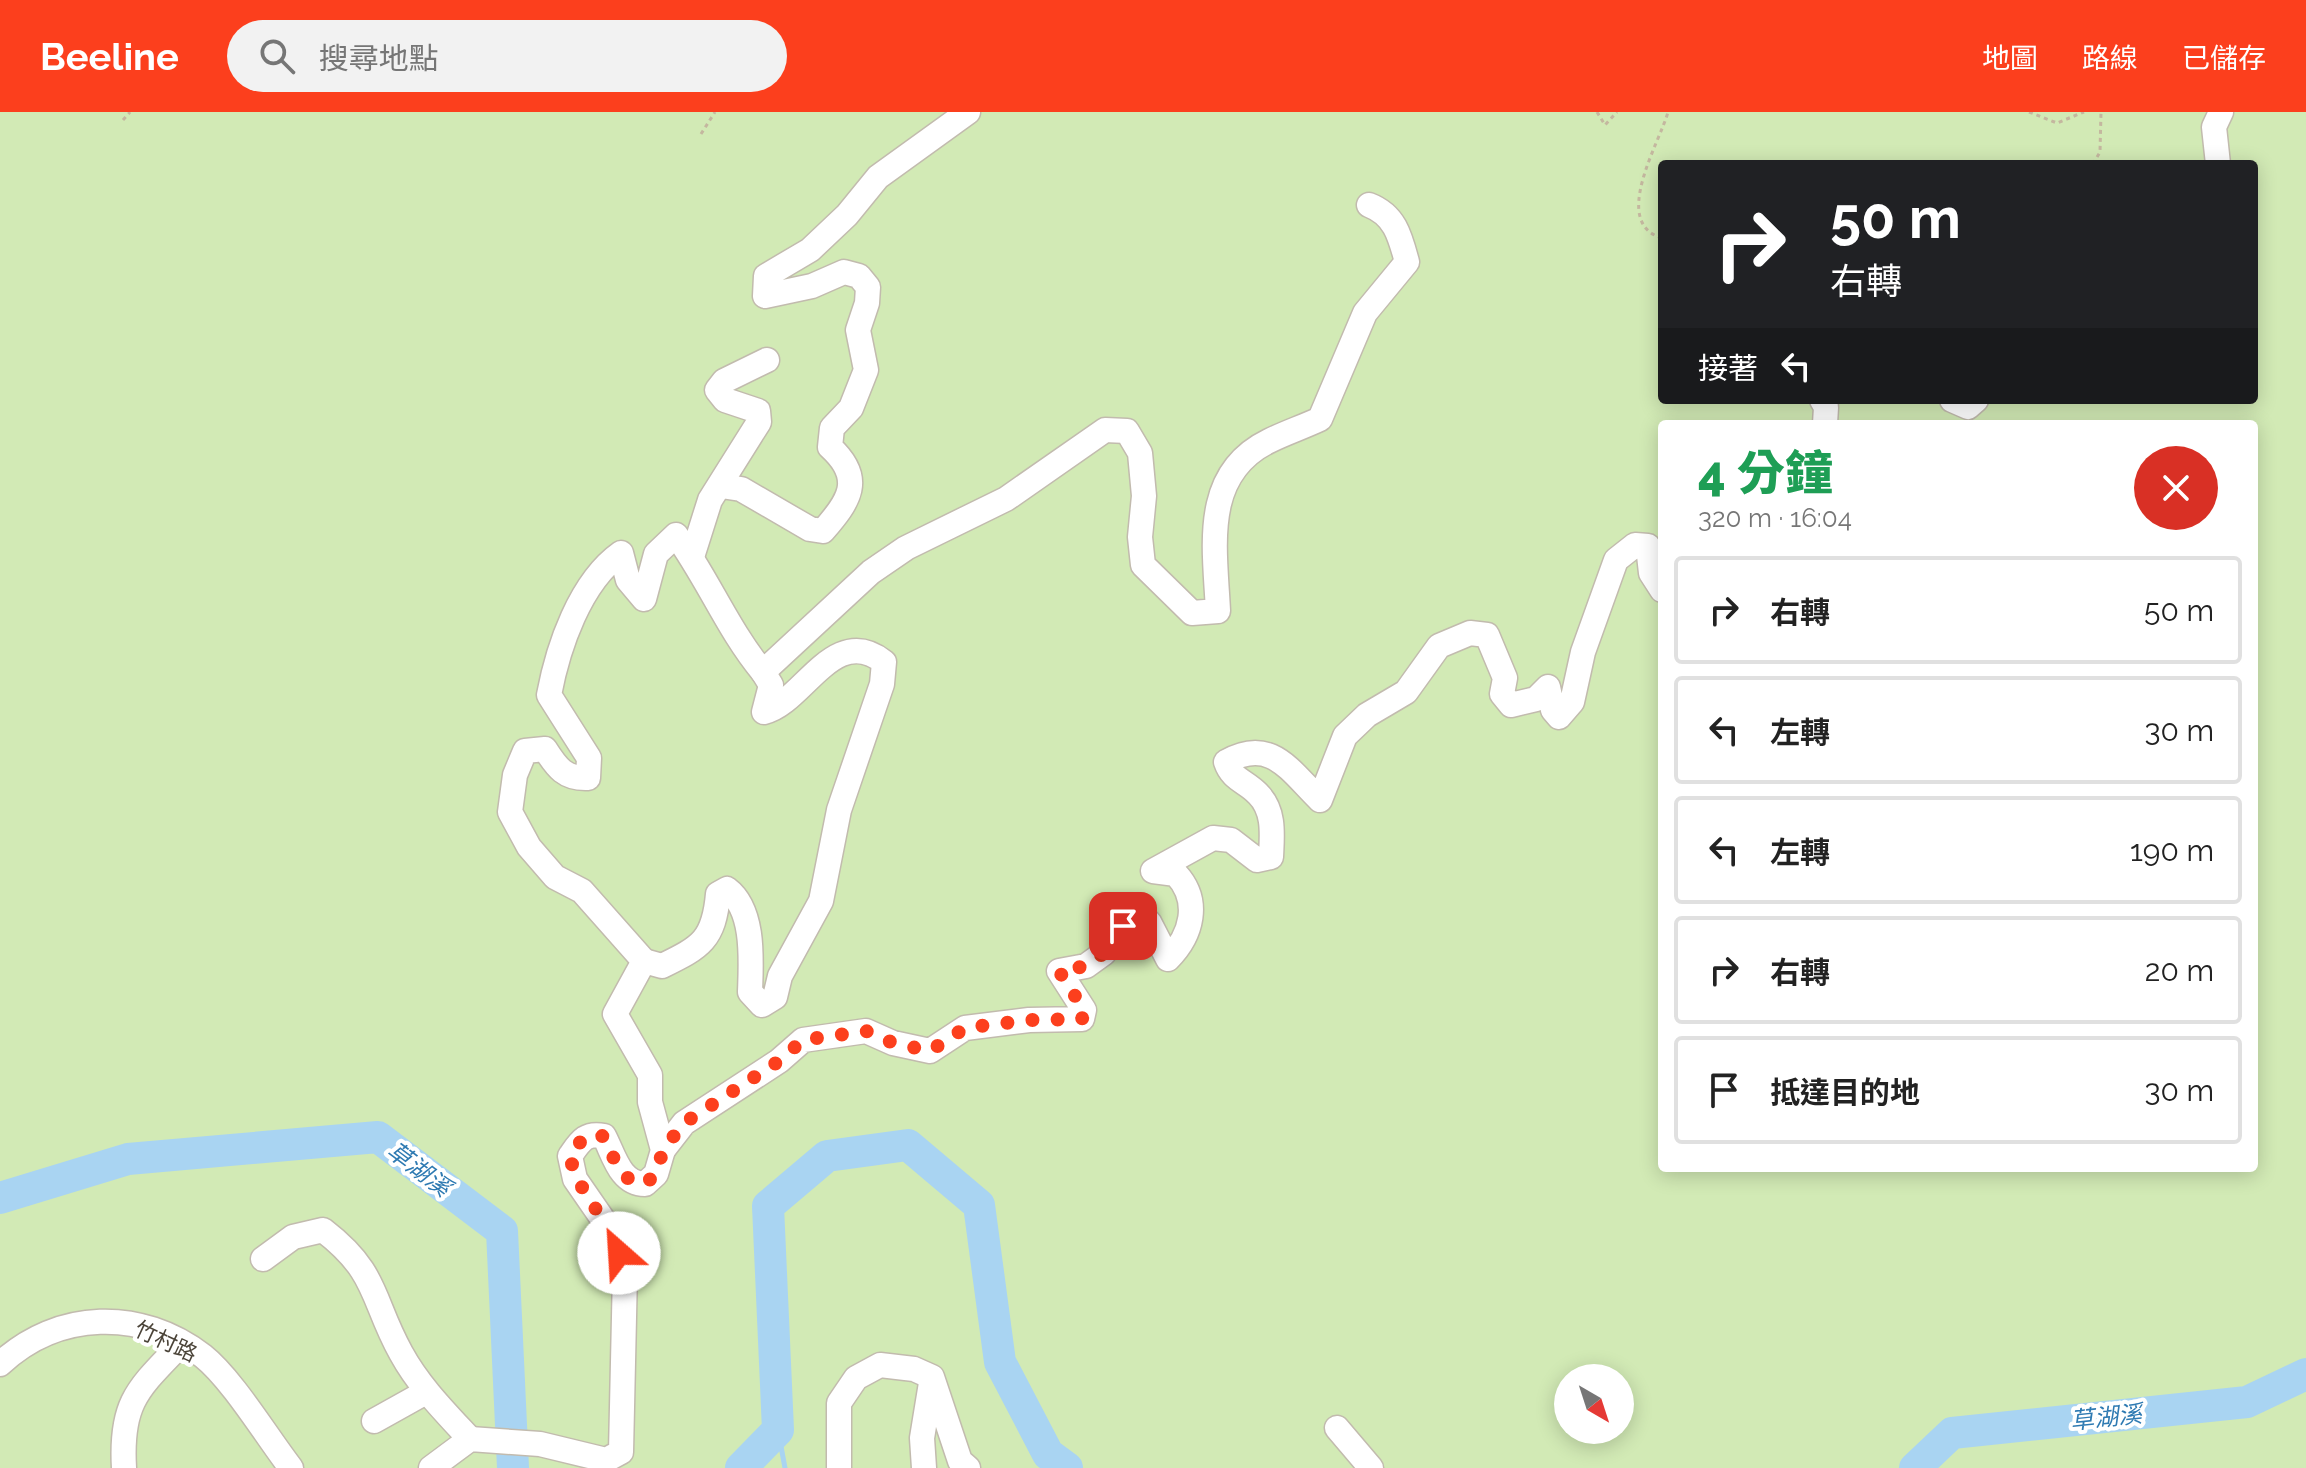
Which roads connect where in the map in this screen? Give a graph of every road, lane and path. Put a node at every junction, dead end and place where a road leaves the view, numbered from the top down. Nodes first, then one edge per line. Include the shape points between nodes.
1 (130, 112) edge
2 (715, 112) edge
3 (968, 112) edge
4 (1597, 112) edge
5 (1617, 112) edge
6 (1668, 112) edge
7 (2029, 112) edge
8 (2084, 112) edge
9 (2101, 112) edge
10 (2221, 112) edge
11 (123, 120) dead end
12 (701, 134) dead end
13 (2095, 160) edge
14 (2218, 160) edge
15 (1369, 205) dead end
16 (1658, 237) edge
17 (767, 360) dead end
18 (721, 486) junction
19 (692, 557) junction
20 (1658, 584) edge
21 (763, 672) junction
22 (644, 961) junction
23 (663, 1150) junction
24 (263, 1259) dead end
25 (182, 1343) junction
26 (0, 1364) edge
27 (932, 1377) junction
28 (426, 1392) junction
29 (374, 1421) dead end
30 (1337, 1428) dead end
31 (470, 1439) junction
32 (124, 1468) edge
33 (291, 1468) edge
34 (431, 1468) edge
35 (839, 1468) edge
36 (924, 1468) edge
37 (968, 1468) edge
38 (1371, 1468) edge

1 - 11 path
2 - 12 path
3 - 18 street via 878,177 810,250 766,276 765,296 812,286 844,272 859,276 868,287 858,330 866,370 851,408 832,428 830,447 852,480 834,519 823,531 810,529 741,489
4 - 5 path via 1605,125
6 - 16 path via 1642,170 1640,219
7 - 8 path via 2057,123
9 - 13 path
10 - 14 street via 2214,127
15 - 21 street via 1384,211 1399,232 1407,262 1365,313 1320,419 1268,441 1240,460 1219,492 1213,538 1218,611 1192,613 1143,565 1140,453 1127,431 1105,430 1006,499 954,521 871,572
17 - 18 street via 724,381 717,390 725,400 758,411 754,432
18 - 19 street via 701,522
19 - 21 street via 711,596
19 - 22 street via 676,535 656,554 644,599 628,580 621,553 603,565 556,659 549,695 589,758 588,778 571,778 545,749 525,751 510,812 529,847 555,877 582,891
20 - 23 street via 1651,573 1648,546 1635,545 1616,560 1583,652 1572,702 1559,717 1548,687 1527,704 1511,705 1502,694 1505,678 1487,635 1470,633 1439,646 1406,692 1367,715 1345,736 1320,800 1276,757 1257,751 1226,762 1230,774 1258,793 1269,810 1271,857 1257,860 1231,840 1213,838 1153,871 1176,874 1187,886 1185,942 1168,959 1149,922 1108,934 1104,953 1086,966 1059,971 1084,1010 1082,1019 965,1028 930,1051 866,1031 803,1040 684,1123
21 - 22 street via 771,685 764,712 779,709 822,666 849,652 871,652 884,662 882,684 839,810 821,901 780,976 775,997 762,1005 750,992 752,949 736,896 727,889 718,894 716,923 706,940 662,966
22 - 23 street via 615,1014 650,1075 650,1102
23 - 31 street via 656,1174 645,1184 625,1178 604,1136 584,1137 570,1156 575,1179 613,1234 625,1272 621,1452 606,1460 540,1444
24 - 28 street via 293,1237 323,1230 350,1251 375,1288 401,1353
25 - 26 street, 竹村路 via 137,1323 80,1323 48,1331
25 - 32 street via 135,1392 122,1438
25 - 33 street, 竹村路 via 205,1358
27 - 35 street via 880,1365 856,1378 839,1403
27 - 36 street via 922,1438
27 - 37 street via 960,1461
28 - 29 street
28 - 31 street
30 - 38 street
31 - 34 street

